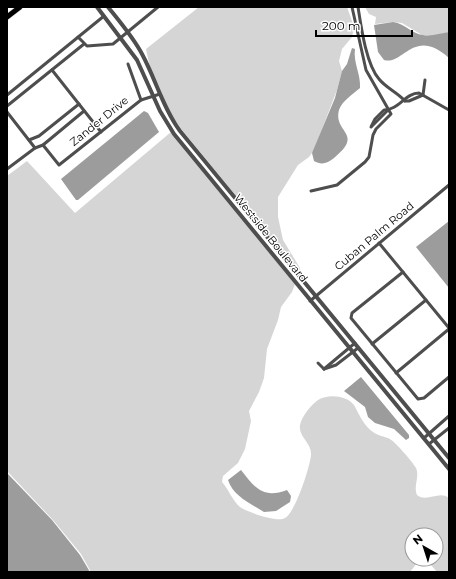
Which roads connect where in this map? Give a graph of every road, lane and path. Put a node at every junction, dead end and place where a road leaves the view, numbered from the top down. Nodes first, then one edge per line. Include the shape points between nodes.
1 (20, 7) edge
2 (97, 7) edge
3 (108, 7) edge
4 (158, 7) edge
5 (352, 7) edge
6 (358, 7) edge
7 (104, 16) junction
8 (7, 17) edge
9 (128, 32) junction
10 (78, 37) junction
11 (122, 38) junction
12 (84, 44) junction
13 (128, 64) dead end
14 (52, 70) junction
15 (425, 80) dead end
16 (160, 94) junction
17 (7, 95) edge
18 (423, 95) junction
19 (153, 96) junction
20 (141, 100) junction
21 (405, 101) junction
22 (79, 104) junction
23 (7, 106) edge
24 (388, 110) junction
25 (449, 110) edge
26 (84, 111) junction
27 (7, 112) edge
28 (376, 128) junction
29 (101, 132) junction
30 (29, 140) junction
31 (43, 145) junction
32 (35, 148) junction
33 (7, 169) edge
34 (449, 185) edge
35 (311, 191) dead end
36 (379, 243) junction
37 (403, 272) junction
38 (315, 296) junction
39 (426, 300) junction
40 (310, 301) junction
41 (449, 329) edge
42 (355, 343) junction
43 (372, 344) junction
44 (350, 347) junction
45 (358, 348) junction
46 (354, 352) junction
47 (337, 357) junction
48 (318, 362) dead end
49 (341, 362) junction
50 (324, 369) junction
51 (396, 373) junction
52 (449, 377) edge
53 (449, 416) edge
54 (445, 421) junction
55 (449, 427) edge
56 (429, 434) junction
57 (424, 438) junction
58 (434, 440) junction
59 (429, 444) junction
60 (449, 458) edge
61 (449, 469) edge

1 - 8 highway
2 - 7 street, Westside Boulevard
3 - 9 street, Westside Boulevard
4 - 9 street
5 - 24 street via 366,70
6 - 21 street via 372,68 385,86
7 - 10 street
7 - 11 street, Westside Boulevard
9 - 11 street
9 - 16 street, Westside Boulevard via 142,54
10 - 12 street
10 - 17 street
11 - 12 street via 109,46
11 - 19 street, Westside Boulevard via 137,60
12 - 14 street
13 - 20 street, Zander Drive
14 - 22 street
14 - 23 street
15 - 18 street
16 - 19 street
16 - 38 street, Westside Boulevard via 180,131
18 - 21 street via 415,93
18 - 25 street
19 - 20 street
19 - 40 street, Westside Boulevard via 174,134
20 - 29 street, Zander Drive
21 - 24 street
22 - 26 street
22 - 30 street via 39,136
24 - 28 street via 391,114
24 - 28 street via 384,110 371,127
26 - 29 street
26 - 31 street
27 - 30 street
28 - 35 street via 369,157 365,162 339,184
29 - 31 street, Zander Drive via 59,165
30 - 32 street
31 - 32 street
32 - 33 street
34 - 36 street, Cuban Palm Road
36 - 37 street
36 - 38 street, Cuban Palm Road
37 - 39 street
37 - 43 street via 351,314 352,320
38 - 40 street, Cuban Palm Road
38 - 42 street, Westside Boulevard
39 - 41 street
39 - 43 street
40 - 44 street, Westside Boulevard
41 - 51 street
42 - 44 street
42 - 45 street, Westside Boulevard
43 - 51 street
44 - 46 street, Westside Boulevard
44 - 47 street
45 - 46 street
45 - 56 street, Westside Boulevard
46 - 49 street
46 - 57 street, Westside Boulevard
47 - 49 street
47 - 50 street
48 - 50 street
49 - 50 street
51 - 52 street via 419,400
53 - 54 street
54 - 55 street
54 - 56 street
55 - 58 street
56 - 57 street
56 - 58 street, Westside Boulevard
57 - 59 street, Westside Boulevard
58 - 59 street
58 - 60 street, Westside Boulevard
59 - 61 street, Westside Boulevard

